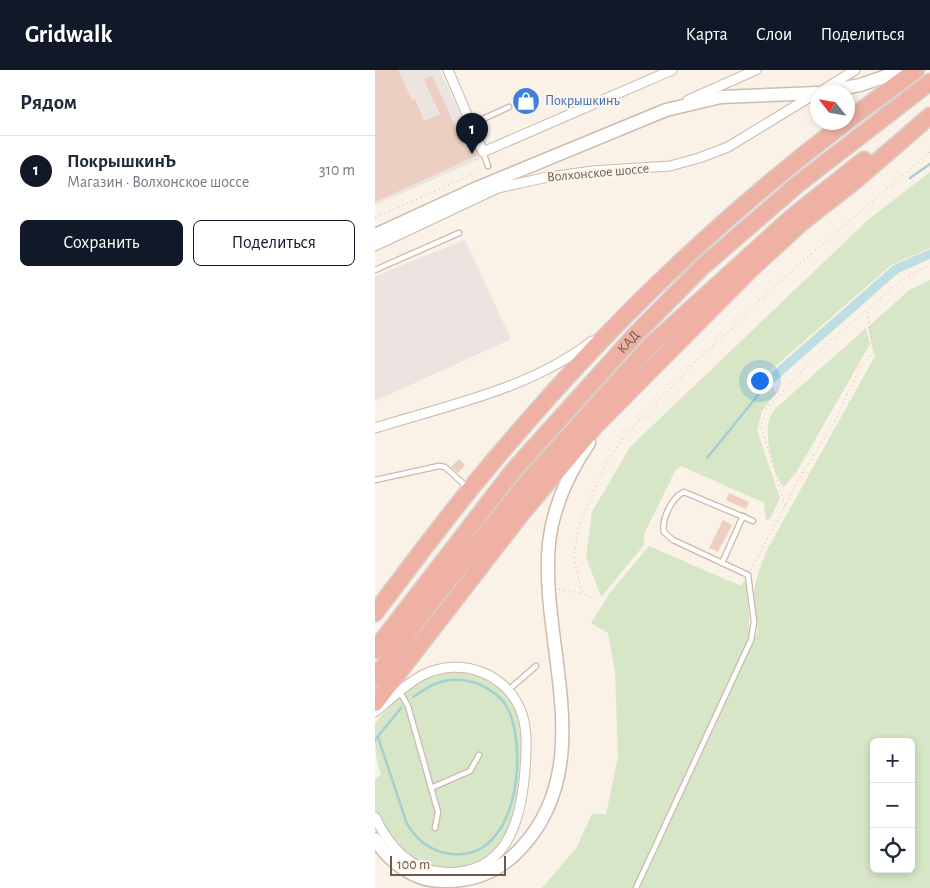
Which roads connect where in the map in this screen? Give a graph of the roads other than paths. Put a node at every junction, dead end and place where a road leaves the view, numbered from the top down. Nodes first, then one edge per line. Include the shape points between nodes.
1 (447, 70) edge
2 (671, 70) edge
3 (756, 70) edge
4 (855, 70) edge
5 (904, 70) edge
6 (916, 70) edge
7 (930, 82) edge
8 (831, 85) edge
9 (855, 86) edge
10 (810, 93) edge
11 (810, 98) edge
12 (509, 107) dead end
13 (666, 110) junction
14 (930, 111) edge
15 (855, 116) edge
16 (930, 116) edge
17 (471, 125) junction
18 (837, 130) edge
19 (483, 152) junction
20 (488, 166) dead end
21 (459, 233) dead end
22 (375, 235) edge
23 (375, 246) edge
24 (375, 270) edge
25 (626, 315) junction
26 (627, 393) junction
27 (375, 428) edge
28 (375, 480) edge
29 (467, 487) dead end
30 (743, 516) junction
31 (753, 521) dead end
32 (723, 562) junction
33 (375, 613) edge
34 (375, 650) edge
35 (536, 666) dead end
36 (375, 678) edge
37 (513, 686) dead end
38 (401, 694) dead end
39 (375, 703) edge
40 (375, 712) edge
41 (479, 755) dead end
42 (431, 788) junction
43 (375, 817) edge
44 (435, 828) dead end
45 (375, 839) edge
46 (636, 888) edge

1 - 17 street
2 - 19 street
3 - 13 street, Волхонское шоссе
4 - 8 street, Волхонское шоссе
5 - 9 main road
6 - 15 highway
7 - 34 highway, КАД via 798,184 702,267 636,334 513,470
10 - 13 main road via 721,96
11 - 23 street, Волхонское шоссе via 728,147 670,166 563,175 498,188
12 - 17 lane
13 - 22 main road, Волхонское шоссе via 477,188
14 - 36 highway, КАД via 819,194 649,346 528,481
16 - 26 highway via 800,224 709,309
17 - 19 street
18 - 25 highway via 752,199
19 - 20 lane
21 - 24 lane
25 - 27 street via 576,353 539,374
25 - 33 highway via 508,443
26 - 39 highway via 564,461
26 - 45 main road via 581,455 566,480 554,512 548,572 559,668 561,750 558,776 541,822 513,858 495,870 463,881 439,881 411,873 388,856
28 - 29 lane via 439,466 445,467
30 - 31 lane
30 - 32 lane
30 - 32 lane via 684,492 675,499 666,515 663,527 668,537
32 - 46 lane via 748,575 754,622 751,640
35 - 37 lane
38 - 42 lane via 408,706
40 - 43 street via 423,675 446,668 476,669 490,675 513,697 522,713 526,730 523,791 513,832 501,851 476,868 440,872 415,864 387,840
41 - 42 lane via 470,771
42 - 44 lane via 438,812

